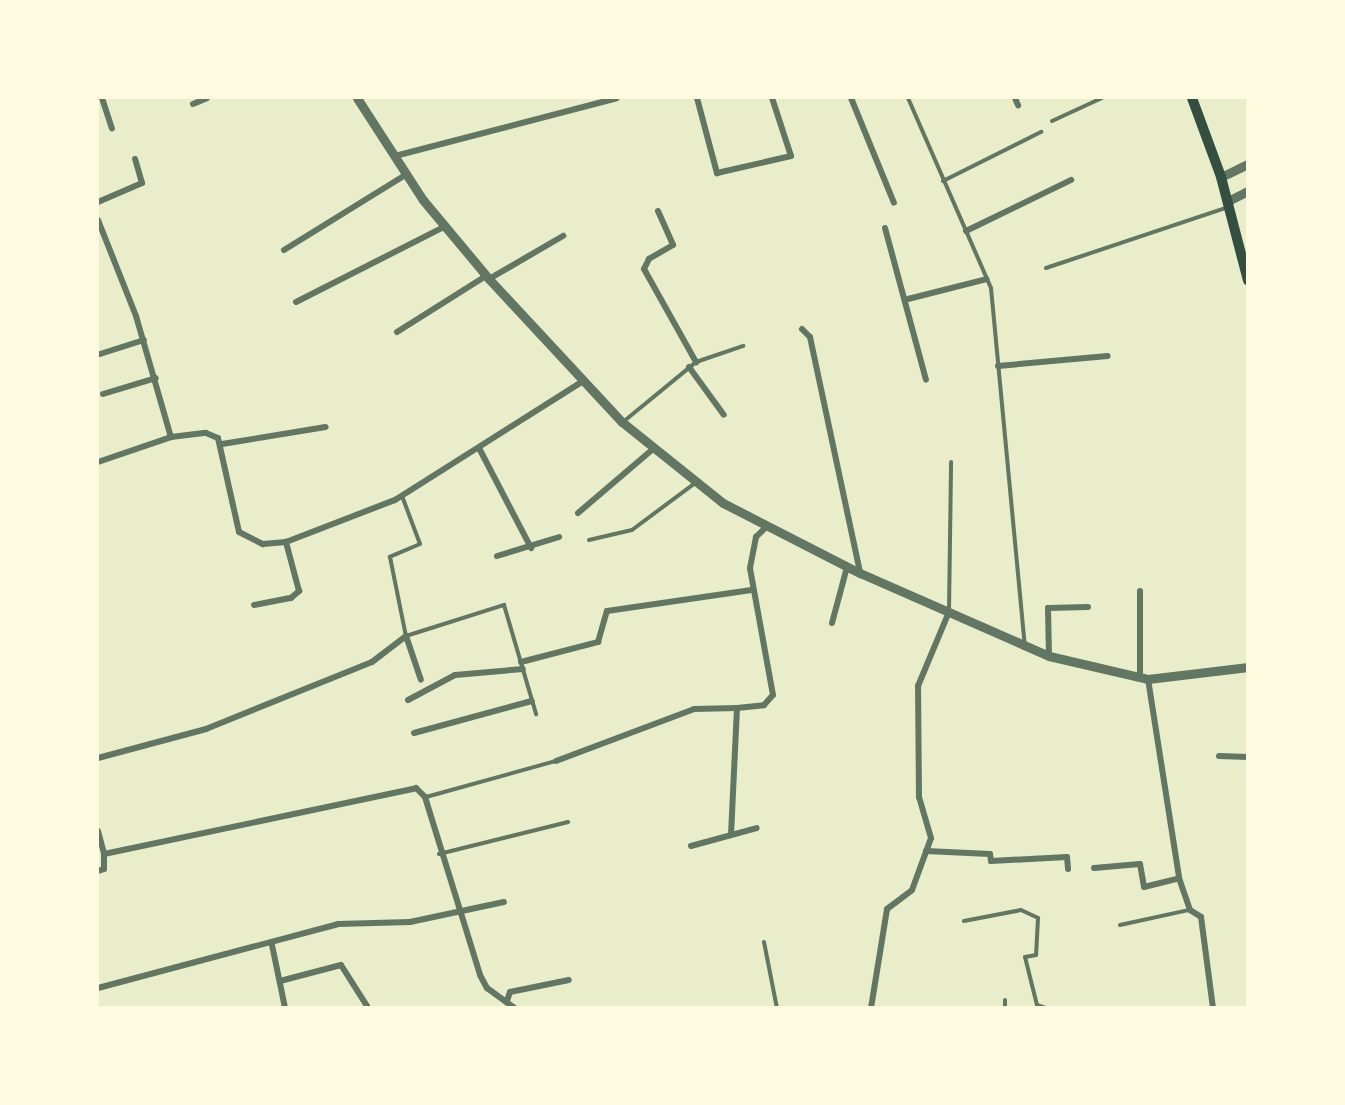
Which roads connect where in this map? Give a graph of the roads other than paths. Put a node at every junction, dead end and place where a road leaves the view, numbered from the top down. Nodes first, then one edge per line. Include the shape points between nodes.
1 (102, 98) edge
2 (207, 98) edge
3 (357, 98) edge
4 (617, 98) edge
5 (697, 98) edge
6 (772, 98) edge
7 (851, 98) edge
8 (908, 98) edge
9 (1015, 98) edge
10 (1102, 98) edge
11 (1192, 98) edge
12 (193, 104) dead end
13 (1018, 105) dead end
14 (1052, 122) dead end
15 (112, 128) dead end
16 (1041, 132) dead end
17 (395, 156) junction
18 (135, 159) dead end
19 (1248, 164) edge
20 (407, 174) junction
21 (1221, 177) junction
22 (1071, 180) dead end
23 (943, 182) junction
24 (1248, 192) edge
25 (98, 202) edge
26 (894, 203) dead end
27 (1228, 204) junction
28 (658, 211) dead end
29 (98, 220) edge
30 (444, 227) junction
31 (885, 228) dead end
32 (966, 231) junction
33 (562, 236) dead end
34 (106, 241) junction
35 (98, 244) edge
36 (284, 250) dead end
37 (1046, 268) dead end
38 (488, 278) junction
39 (987, 279) junction
40 (1248, 281) edge
41 (908, 299) junction
42 (296, 302) dead end
43 (802, 329) dead end
44 (397, 332) dead end
45 (144, 340) junction
46 (743, 346) dead end
47 (100, 354) dead end
48 (1108, 356) dead end
49 (696, 362) junction
50 (998, 366) junction
51 (689, 367) junction
52 (156, 378) junction
53 (926, 380) dead end
54 (583, 381) junction
55 (104, 394) dead end
56 (724, 415) dead end
57 (622, 422) junction
58 (326, 427) dead end
59 (171, 437) junction
60 (222, 444) junction
61 (479, 448) junction
62 (652, 449) junction
63 (98, 462) edge
64 (951, 462) dead end
65 (695, 483) junction
66 (402, 496) junction
67 (578, 513) dead end
68 (766, 527) junction
69 (558, 537) dead end
70 (589, 540) dead end
71 (286, 543) junction
72 (531, 548) junction
73 (497, 556) dead end
74 (847, 567) junction
75 (860, 573) junction
76 (751, 590) junction
77 (1140, 591) dead end
78 (254, 605) dead end
79 (1088, 606) dead end
80 (949, 612) junction
81 (832, 622) dead end
82 (406, 636) junction
83 (1026, 646) junction
84 (1049, 656) junction
85 (521, 662) junction
86 (1248, 667) edge
87 (523, 669) junction
88 (1144, 678) junction
89 (421, 680) dead end
90 (408, 700) dead end
91 (532, 701) junction
92 (737, 708) junction
93 (536, 714) dead end
94 (414, 733) dead end
95 (1219, 756) dead end
96 (1248, 757) edge
97 (98, 758) edge
98 (556, 761) joint
99 (425, 797) junction
100 (568, 822) dead end
101 (757, 828) dead end
102 (98, 831) edge
103 (731, 833) junction
104 (691, 846) dead end
105 (926, 851) junction
106 (104, 854) junction
107 (439, 854) junction
108 (1094, 868) dead end
109 (1068, 869) dead end
110 (98, 871) edge
111 (1179, 878) junction
112 (504, 902) dead end
113 (457, 910) junction
114 (1190, 910) junction
115 (964, 921) dead end
116 (1120, 925) dead end
117 (764, 942) dead end
118 (272, 945) junction
119 (569, 980) dead end
120 (280, 981) junction
121 (98, 988) edge
122 (1005, 1000) dead end
123 (507, 1001) junction
124 (367, 1006) edge
125 (285, 1008) edge
126 (515, 1008) edge
127 (777, 1008) edge
128 (871, 1008) edge
129 (1005, 1008) edge
130 (1046, 1008) edge
131 (1213, 1008) edge

1 - 15 street
2 - 12 street
3 - 17 street
4 - 17 street
5 - 6 street via 717,174 791,156
7 - 26 street
8 - 23 lane
9 - 13 street
10 - 14 lane
11 - 21 main road
16 - 23 lane
17 - 20 street
18 - 25 street via 142,183
19 - 21 street
20 - 30 street
20 - 36 street
21 - 27 main road
22 - 32 street
23 - 32 lane
24 - 27 street
27 - 37 lane
27 - 40 main road
28 - 49 street via 673,245 649,259 644,269
29 - 34 street
30 - 38 street
30 - 42 street
31 - 41 street
32 - 39 lane
33 - 38 street
34 - 35 street
34 - 45 street
38 - 44 street
38 - 54 street
39 - 41 street
39 - 50 lane
41 - 53 street
43 - 75 street via 810,337
45 - 47 street
45 - 52 street
46 - 49 lane
48 - 50 street
49 - 51 lane
50 - 83 lane
51 - 56 street
51 - 57 lane
52 - 55 street
52 - 59 street
54 - 57 street
54 - 61 street
57 - 62 street
58 - 60 street
59 - 60 street via 206,434
59 - 63 street
60 - 71 street via 239,532 263,544
61 - 66 street
61 - 72 street
62 - 65 street
62 - 67 street
64 - 80 lane
65 - 68 street
65 - 70 lane via 632,530
66 - 71 street
66 - 82 lane via 420,544 390,557
68 - 74 street
68 - 76 street via 751,552
69 - 72 street
71 - 78 street via 299,591 291,598
72 - 73 street
74 - 75 street
74 - 81 street
75 - 80 street
76 - 85 street via 607,611 598,642
76 - 92 street via 773,695 764,705
77 - 88 street
79 - 84 street via 1048,608
80 - 83 street
80 - 105 street via 918,686 919,797 931,838
82 - 85 lane via 504,605
82 - 89 street
82 - 97 street via 372,662 206,729
83 - 84 street
84 - 88 street
85 - 87 lane
86 - 88 street
87 - 90 street via 454,675
87 - 91 lane
88 - 111 street
91 - 93 lane
91 - 94 street
92 - 98 street via 694,709
92 - 103 street
95 - 96 street
98 - 99 lane
99 - 106 street via 416,788
99 - 107 street
100 - 107 lane
101 - 103 street
102 - 106 street
103 - 104 street
105 - 109 street via 990,854 991,861 1067,857
105 - 128 street via 912,890 887,909
106 - 110 street via 104,869
107 - 113 street
108 - 111 street via 1140,864 1144,886
111 - 114 street
112 - 113 street
113 - 118 street via 410,922 338,924
113 - 123 street via 487,988
114 - 116 lane
114 - 131 street via 1201,917
115 - 130 lane via 1021,910 1038,918 1036,955 1025,957 1037,1005
117 - 127 lane
118 - 120 street
118 - 121 street
119 - 123 street via 510,992
120 - 124 street via 341,965
120 - 125 street
122 - 129 lane
123 - 126 street

